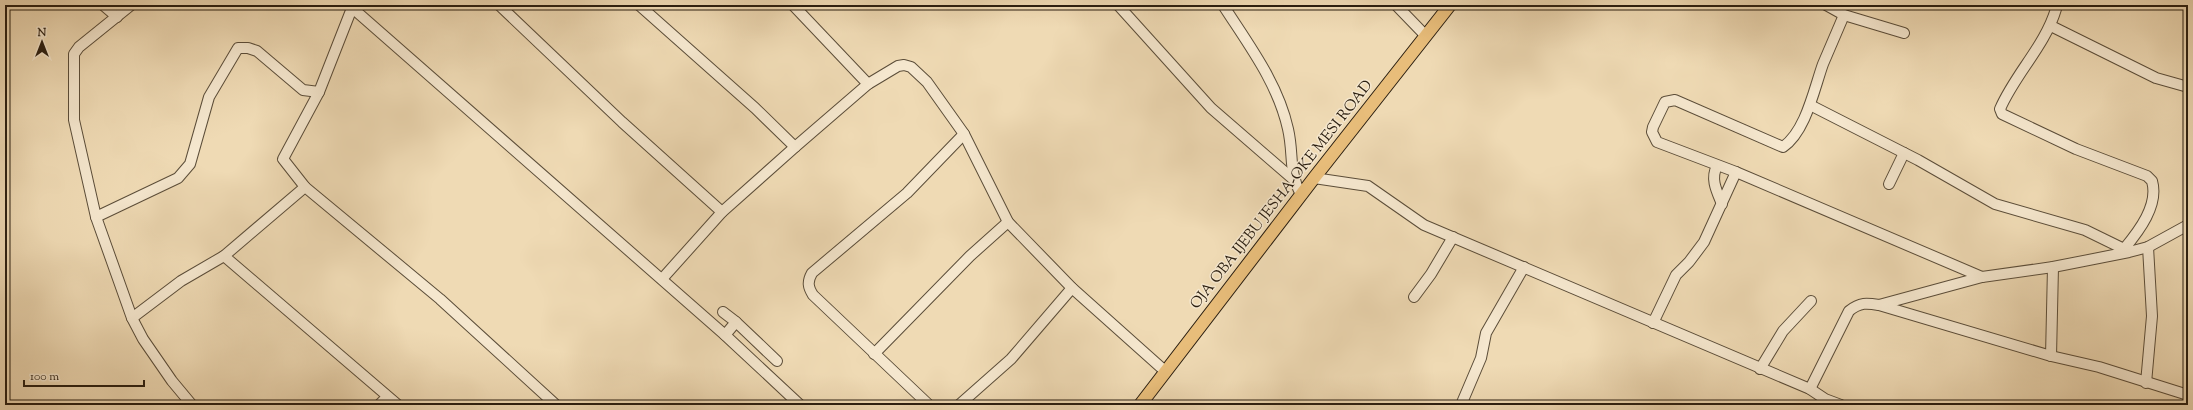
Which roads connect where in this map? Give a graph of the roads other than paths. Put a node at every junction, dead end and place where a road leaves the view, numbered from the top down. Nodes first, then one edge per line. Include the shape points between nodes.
1 (104, 5) edge
2 (131, 5) edge
3 (499, 5) edge
4 (639, 5) edge
5 (793, 5) edge
6 (1118, 5) edge
7 (1223, 5) edge
8 (1396, 5) edge
9 (1450, 5) edge
10 (1826, 5) edge
11 (2054, 5) edge
12 (350, 6) edge
13 (1844, 15) junction
14 (117, 17) junction
15 (2051, 26) junction
16 (1904, 34) dead end
17 (1425, 35) junction
18 (868, 84) junction
19 (2188, 87) edge
20 (319, 92) junction
21 (1810, 104) junction
22 (964, 134) junction
23 (795, 147) junction
24 (1904, 153) junction
25 (1717, 166) junction
26 (1736, 172) junction
27 (1314, 178) junction
28 (1293, 180) junction
29 (1889, 184) dead end
30 (305, 187) junction
31 (1301, 195) junction
32 (1722, 204) junction
33 (722, 212) junction
34 (96, 217) junction
35 (1008, 222) junction
36 (2188, 225) edge
37 (1453, 237) junction
38 (2148, 247) junction
39 (2127, 250) junction
40 (224, 256) junction
41 (1524, 267) junction
42 (2053, 268) junction
43 (1982, 276) junction
44 (662, 279) junction
45 (1072, 288) junction
46 (1414, 297) dead end
47 (1811, 300) dead end
48 (1880, 305) junction
49 (722, 312) dead end
50 (132, 318) junction
51 (736, 322) junction
52 (1653, 323) junction
53 (725, 335) junction
54 (874, 354) junction
55 (2052, 356) junction
56 (777, 361) dead end
57 (1760, 369) junction
58 (1166, 372) junction
59 (2146, 383) junction
60 (1810, 390) junction
61 (2188, 395) edge
62 (387, 396) junction
63 (192, 405) edge
64 (379, 405) edge
65 (398, 405) edge
66 (556, 405) edge
67 (800, 405) edge
68 (929, 405) edge
69 (959, 405) edge
70 (1140, 405) edge
71 (1461, 405) edge
72 (1840, 405) edge

1 - 14 street
2 - 14 street
3 - 33 street via 622,122
4 - 23 street
5 - 18 street
6 - 28 street via 1211,108
7 - 28 street via 1274,85 1288,129
8 - 17 street
9 - 17 main road, OJA OBA IJEBU JESHA-OKE MESI ROAD
10 - 13 street
11 - 15 street via 2056,9
12 - 20 street
12 - 44 street
13 - 16 street
13 - 21 street
14 - 34 street via 79,47 72,61 74,120
15 - 19 street via 2156,78
15 - 39 street via 2006,95 2000,109 2002,114 2076,149 2152,180 2154,195 2149,212
17 - 27 main road, OJA OBA IJEBU JESHA-OKE MESI ROAD
18 - 22 street via 898,66 911,67 927,82
18 - 23 street
20 - 30 street via 283,159
20 - 34 street via 303,90 257,51 238,48 209,97 190,164 178,178
21 - 24 street
21 - 25 street via 1795,136 1783,147 1675,100 1665,102 1652,132 1657,142
22 - 35 street
22 - 54 street via 907,193 812,273 808,280 808,288 813,295
23 - 33 street
24 - 29 street
24 - 39 street via 1996,204 2084,230
25 - 26 street
25 - 32 street via 1714,182
26 - 32 street
26 - 43 street
27 - 31 main road, OJA OBA IJEBU JESHA-OKE MESI ROAD
27 - 37 street via 1368,186 1413,218
28 - 31 street
30 - 40 street
30 - 66 street via 440,299
31 - 58 main road, OJA OBA IJEBU JESHA-OKE MESI ROAD
32 - 52 street via 1704,242 1676,275
33 - 44 street
34 - 50 street
35 - 45 street
35 - 54 street via 970,256
36 - 38 street
37 - 41 street
37 - 46 street
38 - 39 street
38 - 59 street via 2152,316
39 - 42 street
40 - 50 street via 181,281
40 - 62 street
41 - 52 street
41 - 71 street via 1486,333 1481,358
42 - 43 street
42 - 55 street
43 - 48 street
44 - 53 street
45 - 58 street
45 - 69 street via 1011,359
47 - 57 street via 1783,331
48 - 55 street
48 - 60 street via 1865,302 1849,311
49 - 51 street
50 - 63 street via 143,339
51 - 53 street
51 - 56 street
52 - 57 street
53 - 67 street
54 - 68 street
55 - 59 street via 2098,366
57 - 60 street
58 - 70 main road, OJA OBA IJEBU JESHA-OKE MESI ROAD
59 - 61 street
60 - 72 street
62 - 64 street
62 - 65 street

